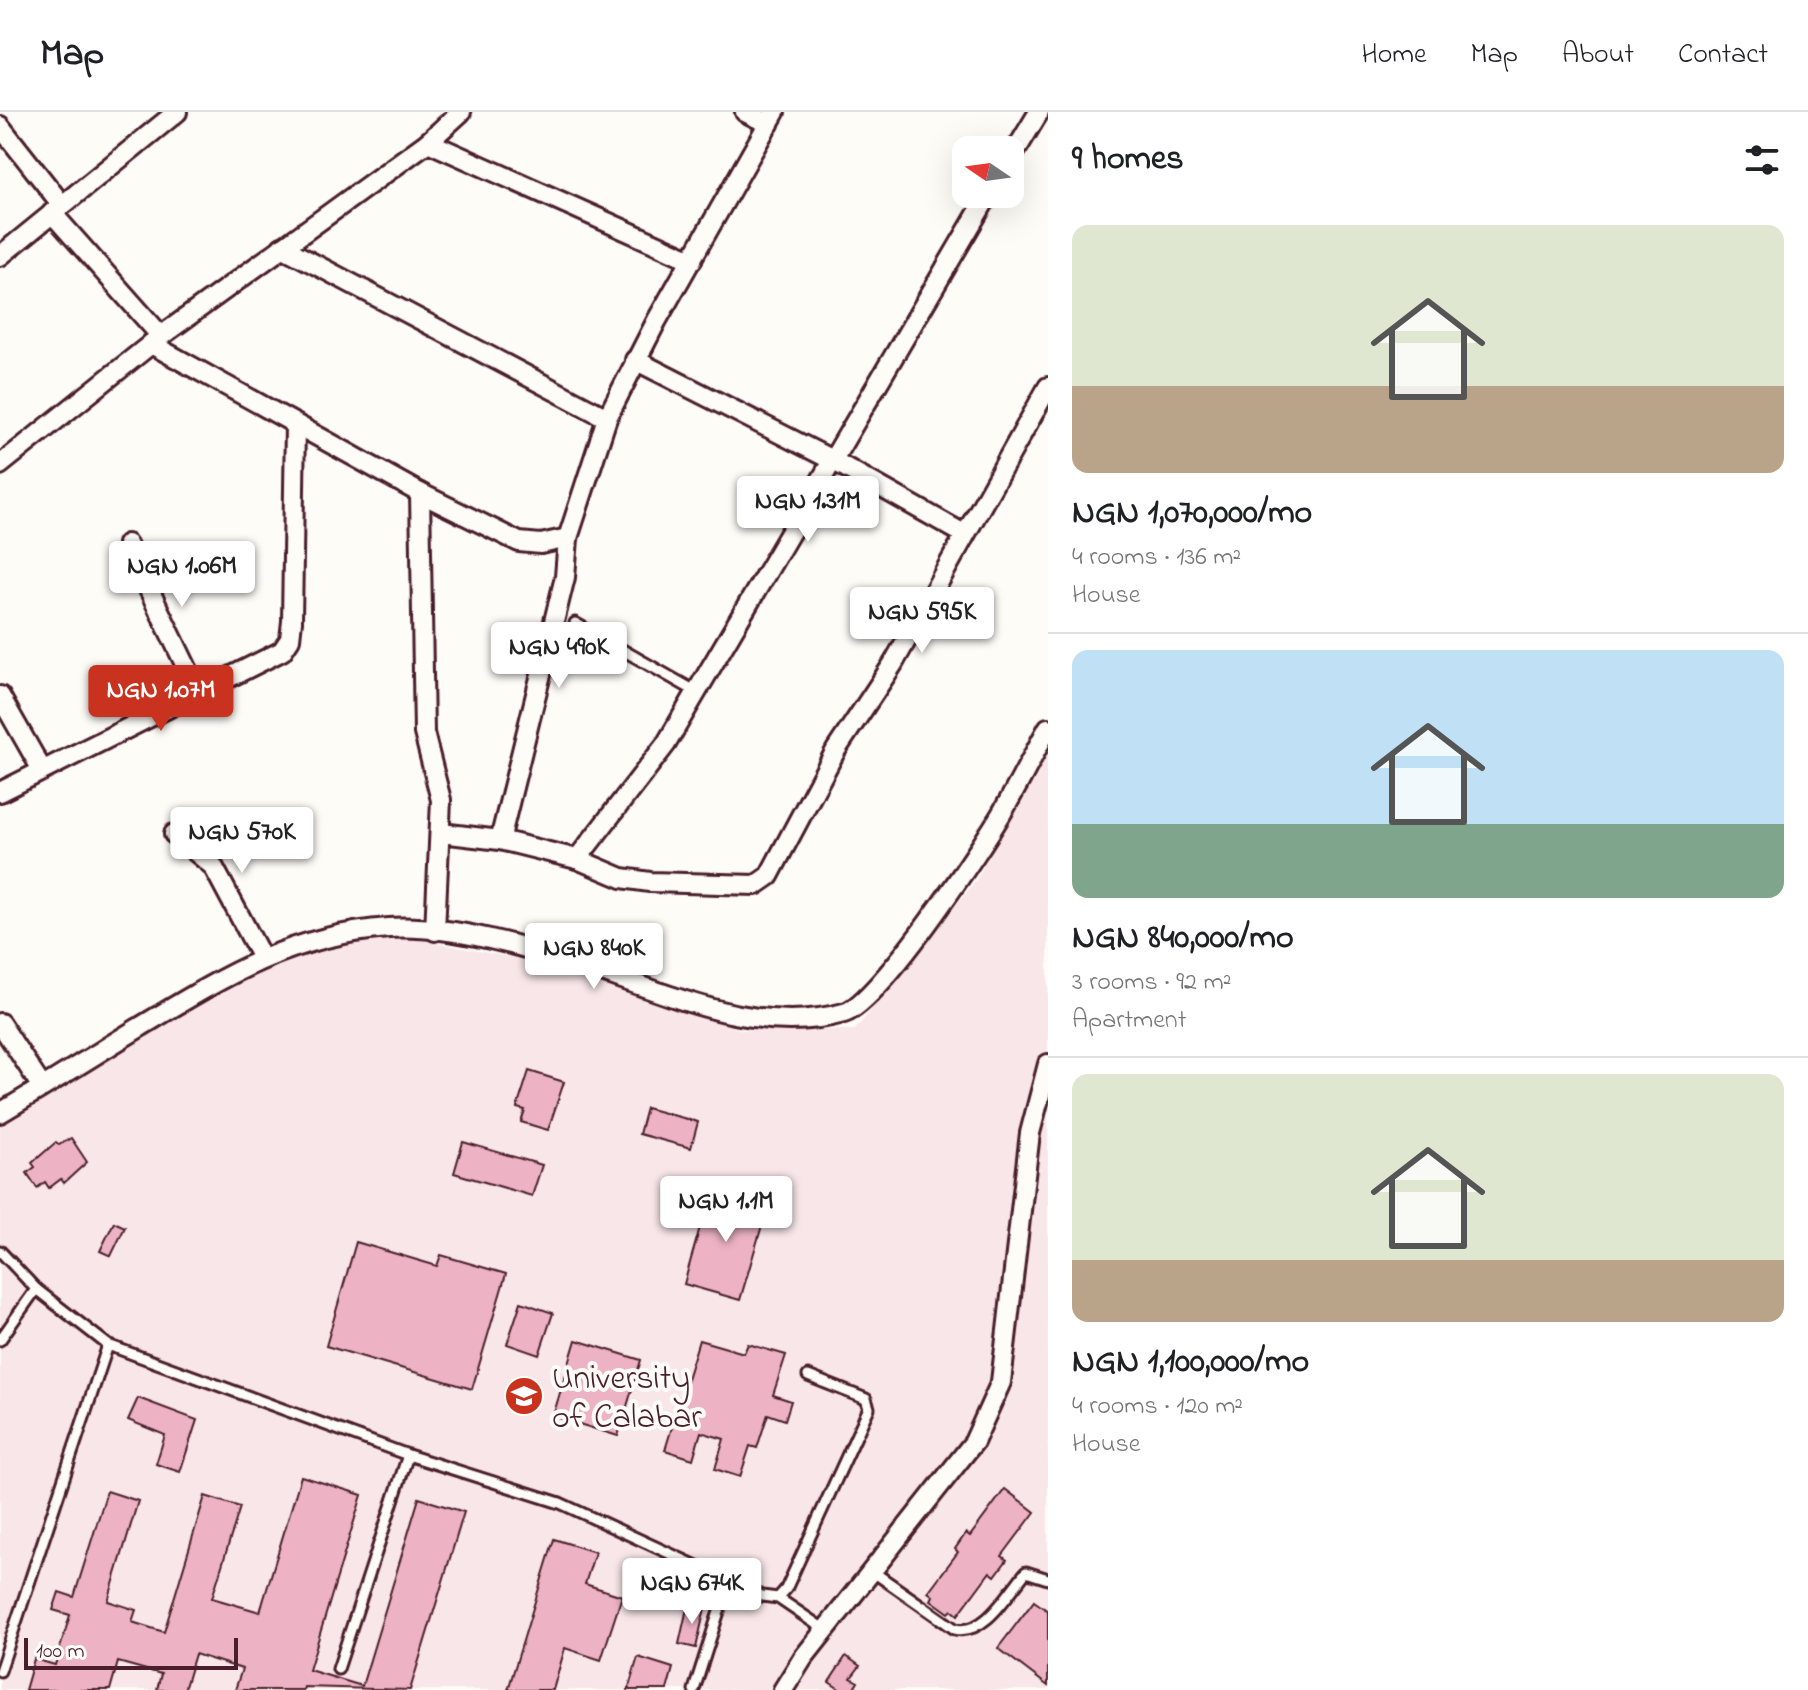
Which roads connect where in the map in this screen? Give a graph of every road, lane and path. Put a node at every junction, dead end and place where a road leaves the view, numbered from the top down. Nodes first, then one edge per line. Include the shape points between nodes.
1 (177, 112) edge
2 (461, 112) edge
3 (745, 112) edge
4 (1039, 112) edge
5 (772, 118) edge
6 (0, 126) edge
7 (1024, 137) edge
8 (428, 142) junction
9 (981, 208) edge
10 (57, 209) junction
11 (282, 247) junction
12 (0, 256) edge
13 (692, 260) junction
14 (156, 340) junction
15 (635, 360) junction
16 (1048, 387) edge
17 (607, 418) junction
18 (295, 424) junction
19 (834, 461) junction
20 (0, 465) edge
21 (420, 493) junction
22 (964, 534) junction
23 (568, 538) junction
24 (127, 544) dead end
25 (575, 623) dead end
26 (198, 691) junction
27 (695, 691) junction
28 (0, 696) edge
29 (1048, 728) edge
30 (42, 770) junction
31 (0, 792) edge
32 (441, 833) junction
33 (174, 834) dead end
34 (500, 840) junction
35 (577, 859) junction
36 (435, 931) junction
37 (262, 958) junction
38 (0, 1023) edge
39 (1048, 1064) edge
40 (42, 1087) junction
41 (0, 1113) edge
42 (0, 1251) edge
43 (36, 1289) junction
44 (0, 1340) edge
45 (108, 1345) junction
46 (808, 1376) dead end
47 (408, 1455) junction
48 (872, 1571) junction
49 (1048, 1579) edge
50 (729, 1580) junction
51 (778, 1598) junction
52 (825, 1630) junction
53 (338, 1669) dead end
54 (0, 1671) edge
55 (694, 1690) edge
56 (783, 1690) edge

1 - 10 street
2 - 8 street
3 - 5 street
4 - 7 street
5 - 13 street
6 - 10 street
8 - 11 street
8 - 13 street
9 - 19 street
10 - 12 street
10 - 14 street
11 - 14 street
11 - 17 street
13 - 15 street
14 - 18 street
14 - 20 street
15 - 17 street
15 - 19 street
16 - 22 street
17 - 23 street
18 - 21 street
18 - 26 street via 290,639 282,651
19 - 22 street
19 - 27 street
21 - 23 street via 519,542
21 - 32 street via 424,733 441,800
22 - 35 street via 893,664 836,750 769,876 756,885 650,882 622,878
23 - 34 street via 565,577
24 - 26 street
25 - 27 lane
26 - 30 street
27 - 35 street via 666,744
28 - 30 street
29 - 36 street via 1002,812 918,934 876,988 849,1012 781,1021 741,1018 543,952
30 - 31 street
32 - 34 street
32 - 36 street
33 - 37 street via 213,866
34 - 35 street
36 - 37 street via 354,932
37 - 40 street
38 - 40 street
39 - 48 street via 1030,1133 1001,1382 974,1442
40 - 41 street
42 - 43 lane
43 - 44 lane
43 - 45 lane
45 - 47 lane
45 - 54 lane
46 - 51 lane via 866,1399 869,1408
47 - 50 lane via 560,1503
47 - 53 lane
48 - 49 lane via 964,1631 978,1628 1026,1572
48 - 52 street
50 - 51 lane
50 - 55 lane
51 - 52 lane
52 - 56 street

